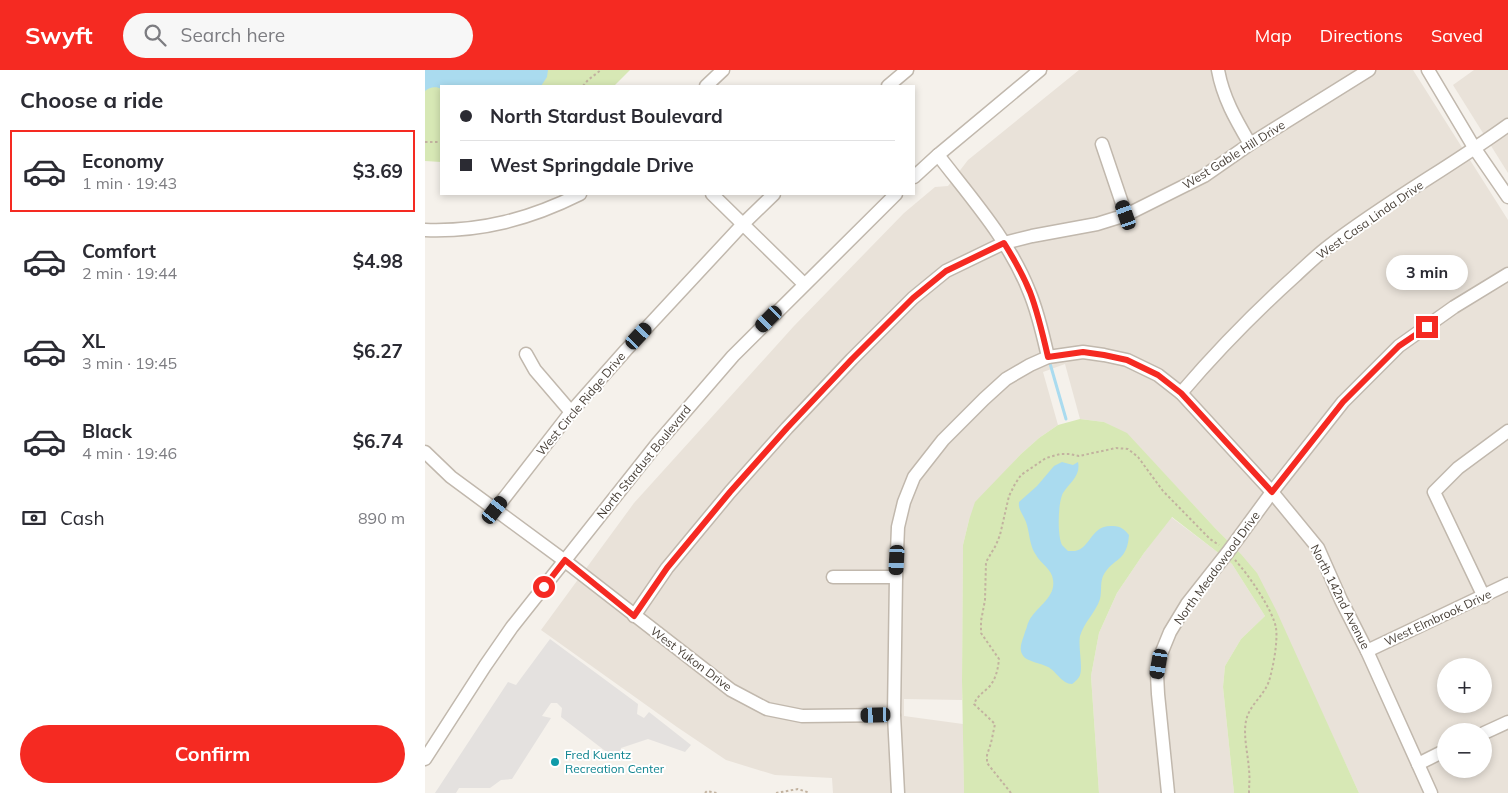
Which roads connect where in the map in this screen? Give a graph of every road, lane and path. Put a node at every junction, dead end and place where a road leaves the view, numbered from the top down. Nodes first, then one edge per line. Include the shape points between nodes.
1 (601, 70) edge
2 (723, 70) edge
3 (907, 70) edge
4 (1041, 70) edge
5 (1218, 70) edge
6 (1369, 70) edge
7 (1428, 70) edge
8 (584, 85) edge
9 (707, 85) edge
10 (889, 85) edge
11 (1508, 125) edge
12 (425, 142) edge
13 (440, 142) edge
14 (1101, 144) dead end
15 (1250, 144) junction
16 (1475, 149) junction
17 (938, 155) junction
18 (915, 177) edge
19 (578, 195) edge
20 (713, 195) edge
21 (773, 195) edge
22 (895, 195) edge
23 (1508, 197) edge
24 (1126, 215) junction
25 (743, 224) junction
26 (425, 230) edge
27 (1004, 243) junction
28 (1508, 274) edge
29 (803, 284) junction
30 (526, 354) dead end
31 (1048, 357) junction
32 (1181, 393) junction
33 (571, 412) junction
34 (1508, 431) edge
35 (425, 452) edge
36 (1272, 492) junction
37 (495, 510) junction
38 (1228, 552) junction
39 (565, 560) junction
40 (833, 577) dead end
41 (896, 577) junction
42 (1508, 584) edge
43 (1484, 597) junction
44 (634, 616) junction
45 (1367, 651) junction
46 (894, 715) junction
47 (1508, 722) edge
48 (1492, 729) edge
49 (1437, 754) edge
50 (425, 759) edge
51 (1418, 764) junction
52 (705, 793) edge
53 (717, 793) edge
54 (776, 793) edge
55 (810, 793) edge
56 (898, 793) edge
57 (1011, 793) edge
58 (1168, 793) edge
59 (1249, 793) edge
60 (1431, 793) edge

1 - 8 path
2 - 9 street
3 - 10 street
4 - 17 street
5 - 15 street via 1231,111
6 - 15 street, West Gable Hill Drive
7 - 16 street
11 - 16 street, West Casa Linda Drive
12 - 13 path
14 - 24 street
15 - 24 street, West Gable Hill Drive via 1204,176
16 - 23 street
16 - 32 street, West Casa Linda Drive via 1328,247 1239,329
17 - 18 street
17 - 27 street
19 - 26 street via 514,220 475,228
20 - 25 street
21 - 25 street, West Circle Ridge Drive
22 - 29 street, North Stardust Boulevard
24 - 27 street, West Gable Hill Drive
25 - 29 street
25 - 33 street, West Circle Ridge Drive
27 - 31 street via 1029,291
27 - 44 street, West Gable Hill Drive via 946,271 913,298 852,359 723,500 667,568
28 - 36 street, North Meadowood Drive via 1399,346 1343,402
29 - 39 street, North Stardust Boulevard via 733,356 657,444
30 - 33 street via 535,370
31 - 32 street, North 142nd Avenue via 1083,352 1127,360 1158,375
31 - 41 street, North 142nd Avenue via 1006,380 984,399 943,440 914,478 898,527
32 - 36 street, North 142nd Avenue
33 - 37 street, West Circle Ridge Drive
34 - 43 street via 1458,468 1434,492
35 - 37 street, West Yukon Drive via 451,477
36 - 38 street, North Meadowood Drive
36 - 45 street, North 142nd Avenue via 1318,548
37 - 39 street, West Yukon Drive
38 - 57 path via 1210,539 1163,491 1138,457 1128,449 1116,448 1079,456 1060,454 1047,458 1021,475 1009,496 1000,534 986,562 981,633 999,660 991,684 974,704 995,724 987,763
38 - 58 street, North Meadowood Drive via 1187,604 1161,654 1158,694
38 - 59 path via 1247,572 1276,628 1268,682 1250,708 1245,723
39 - 44 street, West Yukon Drive
39 - 50 street, North Stardust Boulevard via 512,627
40 - 41 street
41 - 46 street, North 142nd Avenue
42 - 43 street, West Elmbrook Drive
43 - 45 street, West Elmbrook Drive
44 - 46 street, West Yukon Drive via 731,690 767,709 802,716
45 - 51 street, North 142nd Avenue
46 - 56 street, North 142nd Avenue
47 - 48 street
49 - 51 street
51 - 60 street, North 142nd Avenue
52 - 53 path
54 - 55 path via 798,789

